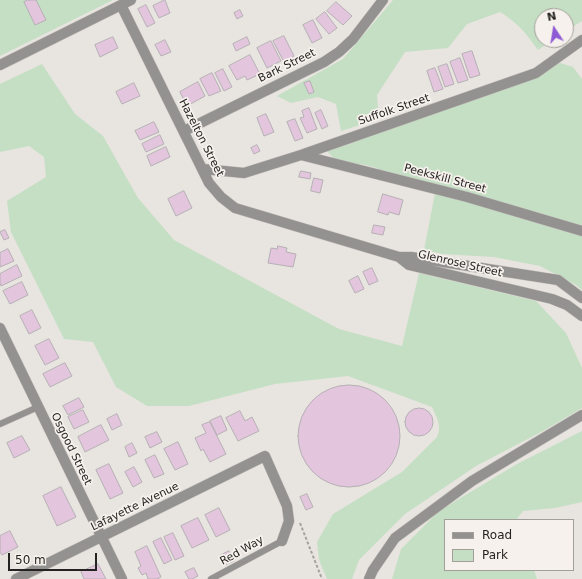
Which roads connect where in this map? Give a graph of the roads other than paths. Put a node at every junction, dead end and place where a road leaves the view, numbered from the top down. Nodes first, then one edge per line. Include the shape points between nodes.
1 (131, 0) edge
2 (383, 0) edge
3 (121, 5) junction
4 (582, 40) edge
5 (0, 65) edge
6 (184, 131) junction
7 (301, 155) junction
8 (203, 169) junction
9 (582, 231) edge
10 (399, 257) junction
11 (582, 298) edge
12 (582, 316) edge
13 (0, 328) edge
14 (38, 407) junction
15 (582, 415) edge
16 (0, 424) edge
17 (101, 538) junction
18 (282, 541) joint
19 (16, 579) edge
20 (122, 579) edge
21 (213, 579) edge
22 (369, 579) edge

1 - 3 street
2 - 6 street, Bark Street via 353,39 324,62
3 - 5 street
3 - 6 street, Hazelton Street
4 - 7 street, Suffolk Street via 536,73
6 - 8 street, Hazelton Street
7 - 8 street, Suffolk Street via 244,173
7 - 9 street, Peekskill Street via 467,197
8 - 10 street, Hazelton Street via 214,190 235,208
10 - 11 street, Glenrose Street via 558,280
10 - 12 street, Glenrose Street via 409,265 552,299 567,305
13 - 14 street, Osgood Street
14 - 16 lane
14 - 17 street, Osgood Street
15 - 22 street via 472,481 396,538
17 - 18 street, Lafayette Avenue via 265,456 287,506 289,521
17 - 19 street, Lafayette Avenue
17 - 20 street, Osgood Street
18 - 21 lane, Red Way

